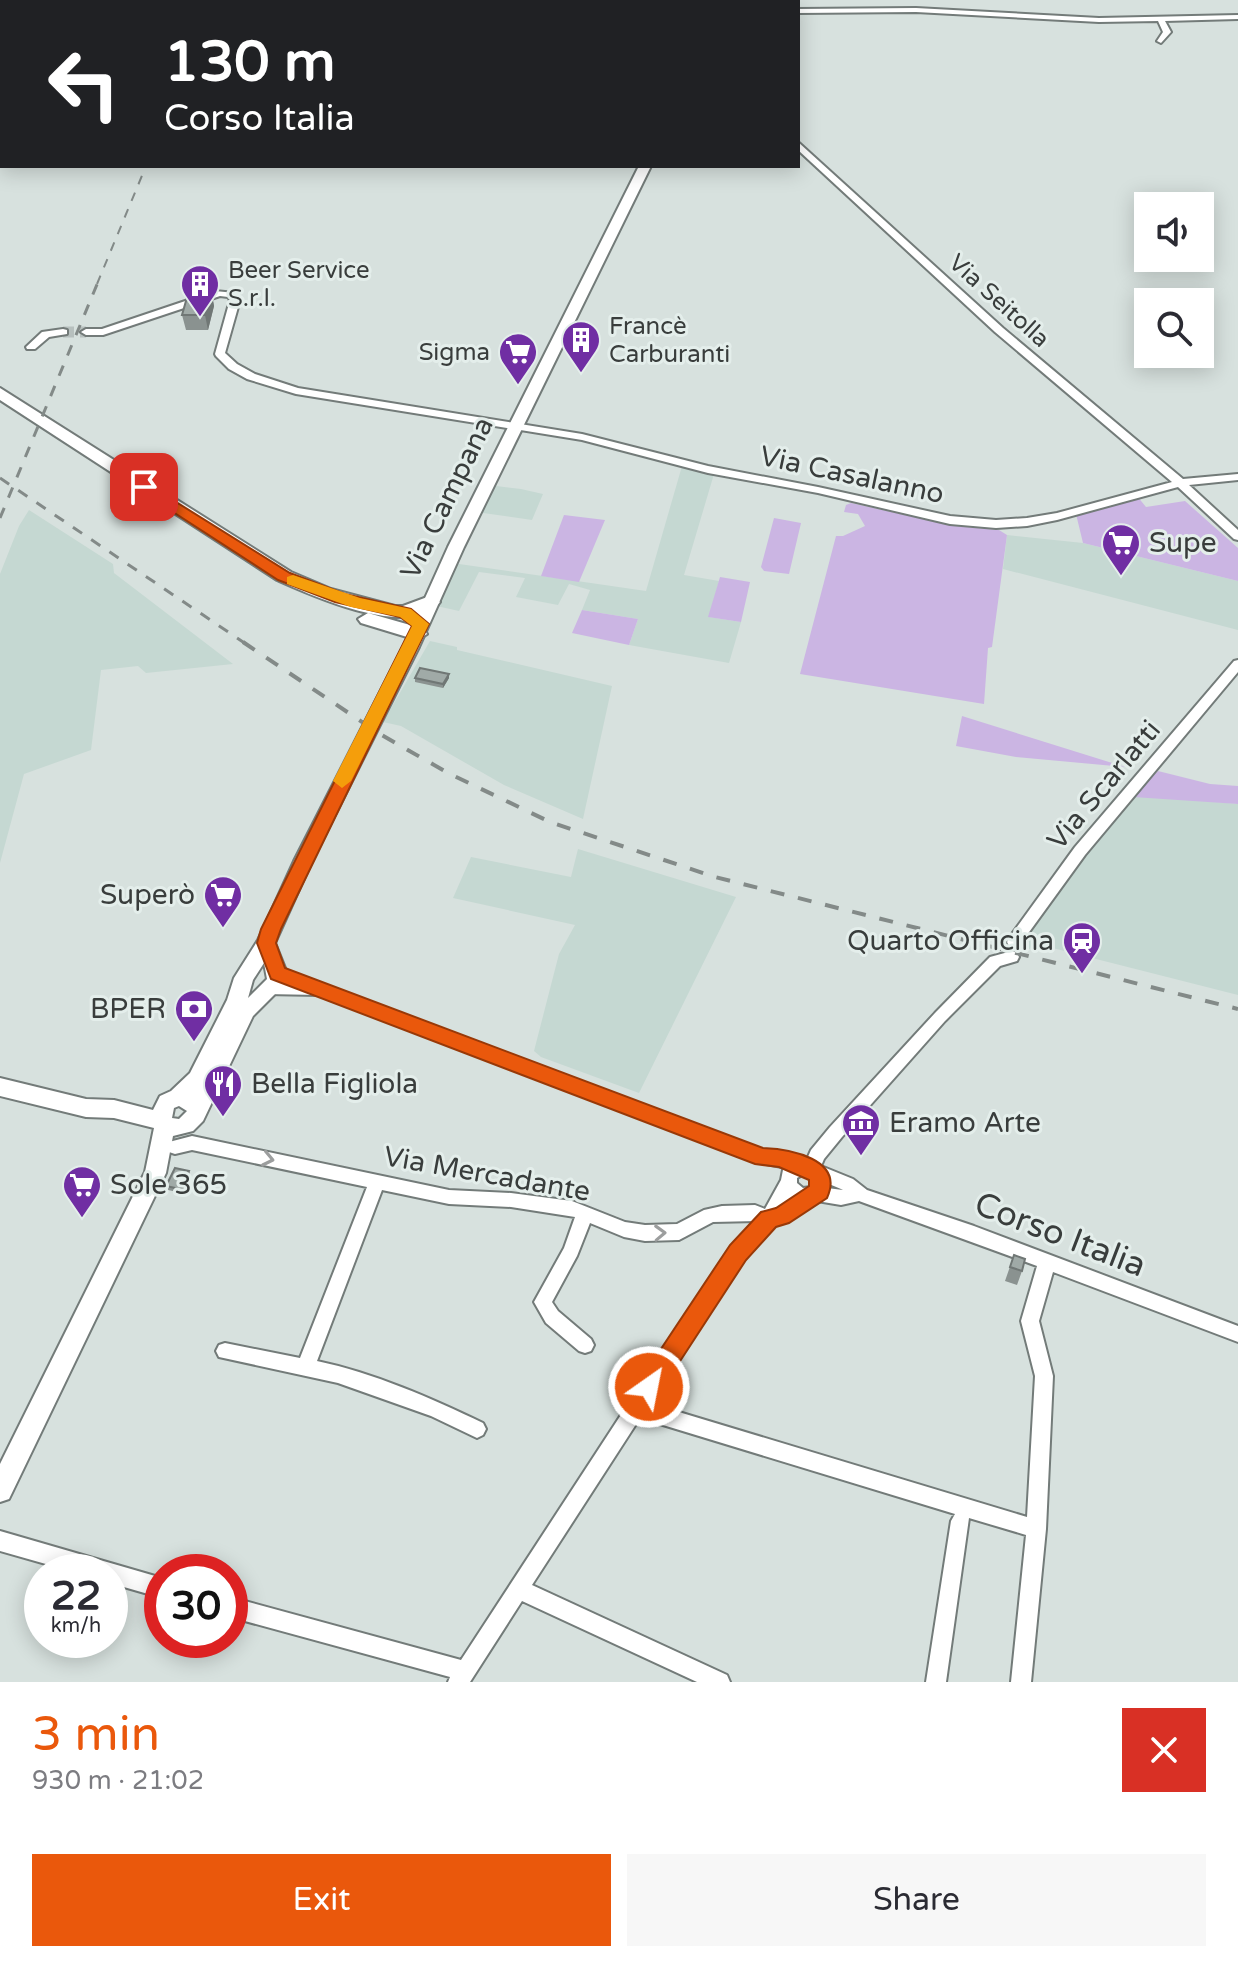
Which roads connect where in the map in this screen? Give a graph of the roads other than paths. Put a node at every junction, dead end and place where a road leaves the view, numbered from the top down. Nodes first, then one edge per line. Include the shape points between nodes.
1 (800, 11) edge
2 (1238, 17) edge
3 (1160, 18) junction
4 (1161, 41) dead end
5 (800, 147) edge
6 (644, 168) edge
7 (63, 332) tunnel mouth
8 (86, 332) tunnel mouth
9 (31, 347) dead end
10 (0, 393) edge
11 (0, 410) edge
12 (515, 426) junction
13 (1238, 477) edge
14 (1179, 482) junction
15 (1238, 536) edge
16 (430, 602) joint
17 (414, 624) junction
18 (1238, 664) edge
19 (266, 943) junction
20 (247, 976) junction
21 (272, 981) junction
22 (0, 1087) edge
23 (175, 1098) junction
24 (114, 1109) junction
25 (197, 1110) junction
26 (175, 1132) junction
27 (801, 1173) junction
28 (377, 1182) junction
29 (859, 1194) junction
30 (813, 1195) junction
31 (585, 1214) junction
32 (769, 1219) junction
33 (1047, 1261) junction
34 (1238, 1334) edge
35 (585, 1345) dead end
36 (225, 1351) dead end
37 (306, 1366) junction
38 (636, 1408) junction
39 (477, 1429) dead end
40 (3, 1476) edge
41 (961, 1521) dead end
42 (1036, 1529) junction
43 (0, 1541) edge
44 (46, 1554) edge
45 (518, 1589) junction
46 (248, 1612) edge
47 (462, 1676) edge
48 (720, 1682) edge
49 (936, 1682) edge
50 (1021, 1682) edge

1 - 3 street
2 - 3 street
3 - 4 street via 1167,32
5 - 14 street, Via Seitolla via 999,330
6 - 12 main road, Via Campana
7 - 9 street via 46,334
8 - 12 street, Via Casalanno via 103,332 227,293 235,300 220,354 242,372 350,401
10 - 17 highway via 268,568
11 - 17 highway via 257,574 306,597
12 - 14 street, Via Casalanno via 961,521 1024,522
12 - 16 main road, Via Campana
13 - 14 street, Via Casalanno
14 - 15 street, Via Seitolla
16 - 17 highway
17 - 19 main road
18 - 27 street, Via Scarlatti via 1080,851 1013,950 995,961
19 - 20 main road
19 - 21 main road
20 - 21 main road via 253,992
20 - 23 main road via 197,1079
21 - 25 main road via 241,1018
21 - 27 street, Corso Italia via 322,989
22 - 24 main road via 86,1108
23 - 24 main road
23 - 25 main road via 189,1098
23 - 26 main road via 160,1111
24 - 26 main road
25 - 26 main road via 193,1120
26 -> 28 street, Via Mercadante
26 - 40 main road
27 - 29 street, Corso Italia via 847,1184
27 - 30 street via 822,1181
27 - 30 street via 795,1194
27 - 32 street
28 - 31 street, Via Mercadante
28 - 37 street
29 - 30 street, Corso Italia
29 - 33 street, Corso Italia
30 - 32 street
31 -> 32 street, Via Mercadante via 645,1233 679,1232 722,1213 755,1212
31 - 35 street via 543,1302 552,1317
32 - 38 street via 733,1259
33 - 34 street, Corso Italia
33 - 42 street via 1030,1321 1044,1376
36 - 37 street
37 - 39 street
38 - 42 street
38 - 45 street
41 - 49 street
42 - 50 street
43 - 44 street
45 - 47 street
45 - 48 street
46 - 47 street

